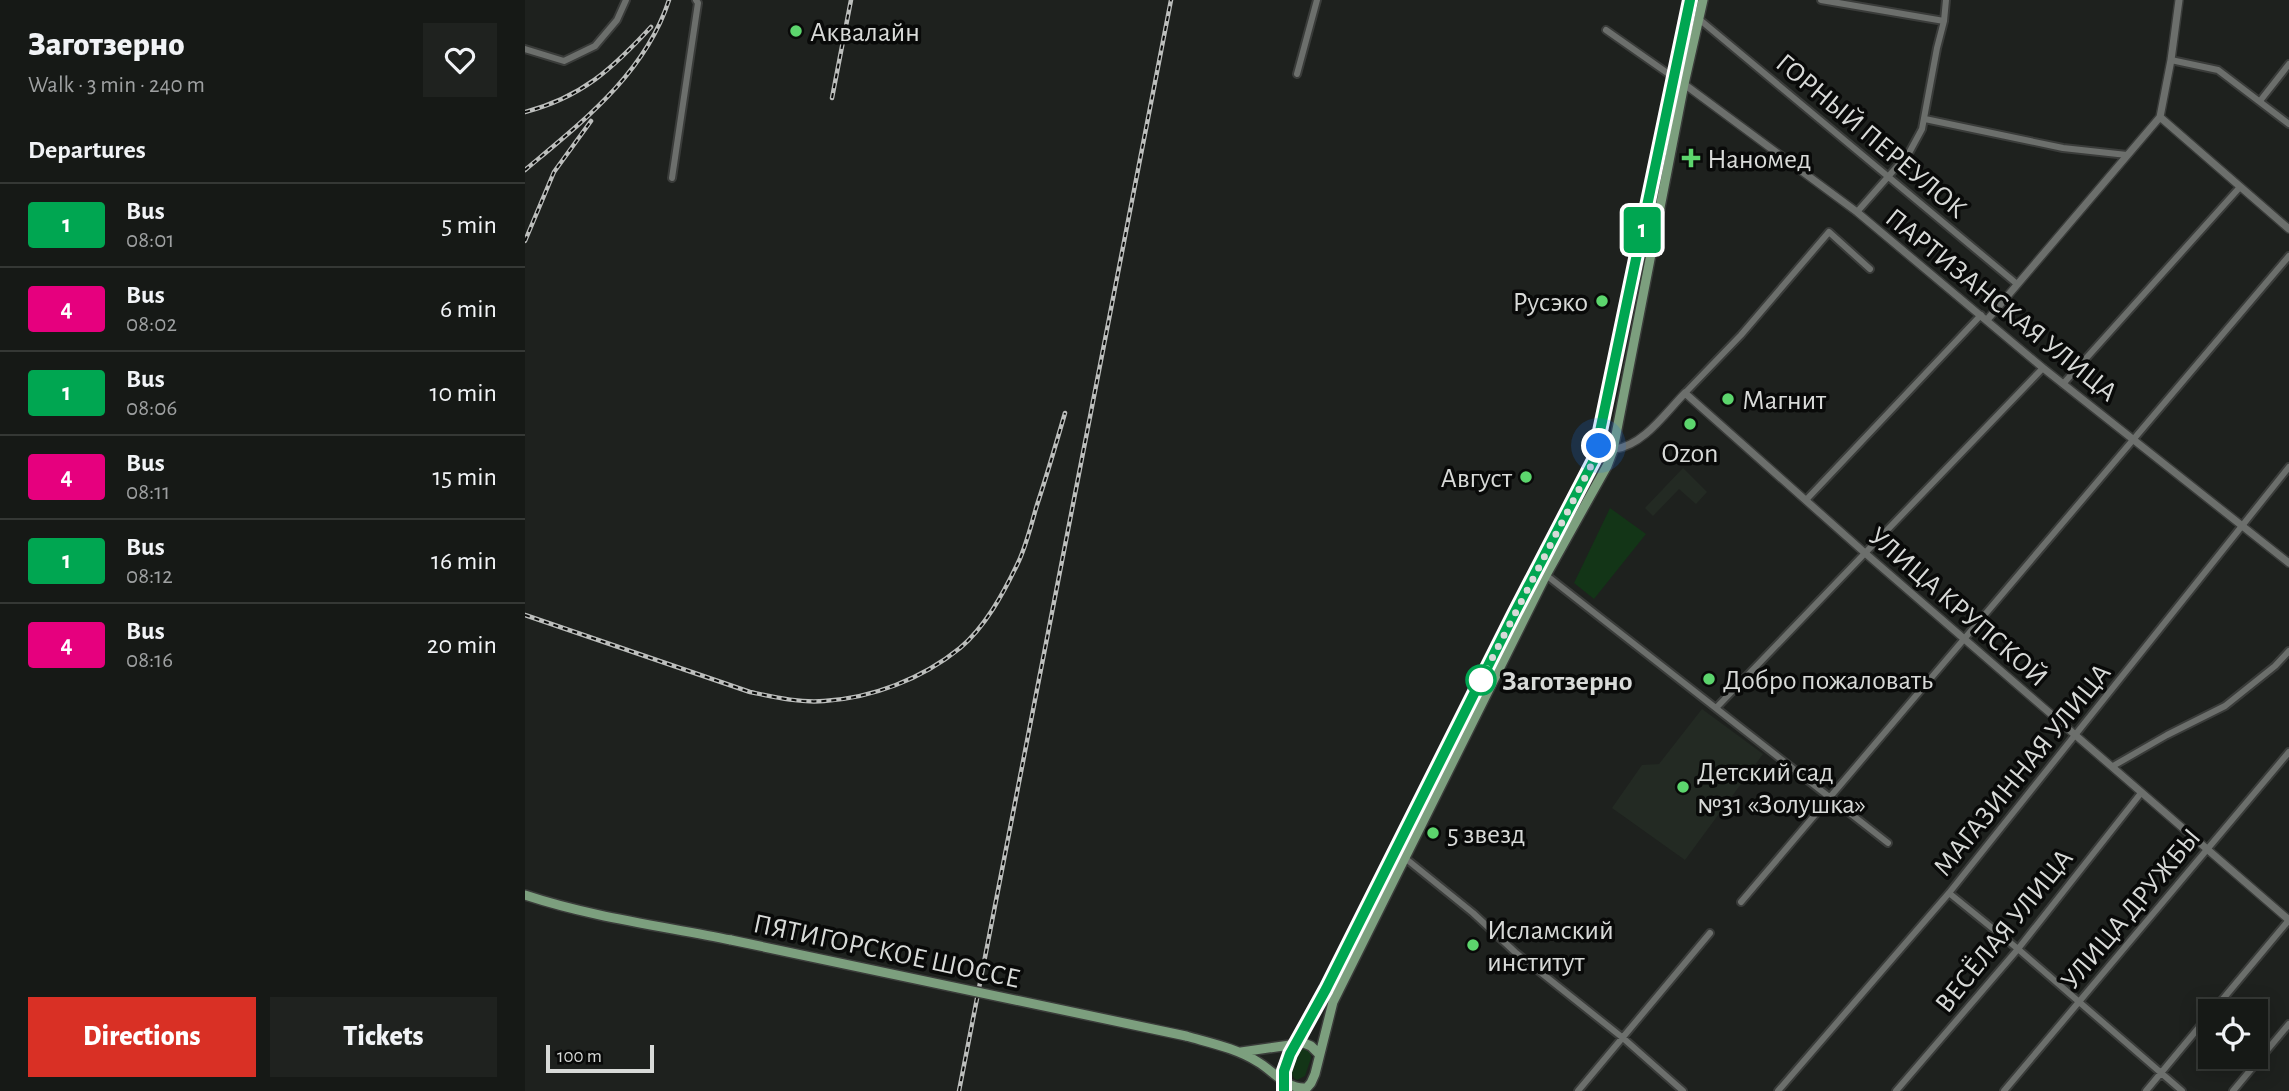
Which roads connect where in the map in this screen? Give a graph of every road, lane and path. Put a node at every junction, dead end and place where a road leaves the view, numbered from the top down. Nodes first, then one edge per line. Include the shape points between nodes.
1 (626, 0) edge
2 (696, 0) edge
3 (1317, 0) edge
4 (1690, 0) edge
5 (1703, 0) edge
6 (1821, 0) edge
7 (1946, 0) edge
8 (2179, 0) edge
9 (1699, 19) junction
10 (1944, 21) junction
11 (1607, 30) dead end
12 (525, 49) edge
13 (2171, 60) junction
14 (2289, 64) edge
15 (1297, 74) dead end
16 (1674, 77) junction
17 (1684, 84) junction
18 (2260, 101) junction
19 (2160, 117) junction
20 (1925, 119) junction
21 (2289, 124) edge
22 (2127, 155) junction
23 (1889, 176) junction
24 (672, 178) dead end
25 (2240, 187) junction
26 (1857, 212) junction
27 (2289, 229) edge
28 (2289, 256) edge
29 (1870, 269) dead end
30 (2017, 284) junction
31 (1984, 317) junction
32 (2043, 368) junction
33 (2063, 384) junction
34 (1685, 393) junction
35 (2135, 439) junction
36 (1599, 446) junction
37 (1612, 450) junction
38 (2289, 467) edge
39 (1805, 500) junction
40 (2242, 527) junction
41 (1865, 553) junction
42 (2289, 563) edge
43 (1546, 575) junction
44 (1964, 639) junction
45 (2289, 651) edge
46 (1717, 707) junction
47 (2076, 734) junction
48 (2289, 751) edge
49 (2113, 766) junction
50 (2141, 793) junction
51 (1831, 796) junction
52 (1888, 843) dead end
53 (2206, 849) junction
54 (1405, 859) junction
55 (1949, 893) junction
56 (525, 895) edge
57 (1741, 902) dead end
58 (2289, 920) edge
59 (1710, 933) dead end
60 (2018, 948) junction
61 (2223, 999) edge
62 (2079, 1003) junction
63 (2289, 1024) edge
64 (2198, 1029) edge
65 (1623, 1038) junction
66 (1297, 1045) junction
67 (1240, 1052) junction
68 (1318, 1053) junction
69 (2162, 1072) junction
70 (1285, 1086) edge
71 (1304, 1089) edge
72 (1578, 1091) edge
73 (1683, 1091) edge
74 (1778, 1091) edge
75 (1896, 1091) edge
76 (2004, 1091) edge
77 (2146, 1091) edge
78 (2182, 1091) edge
79 (2233, 1091) edge

1 - 12 street via 596,46 564,61
2 - 24 street
3 - 15 street
4 - 16 main road
5 - 9 main road
6 - 10 street
7 - 10 street
8 - 13 street
9 - 17 main road
9 - 23 street, ГОРНЫЙ ПЕРЕУЛОК
10 - 20 street
11 - 16 street
13 - 18 street via 2218,70
13 - 19 street
14 - 18 street
16 - 36 main road
17 - 26 street, ПАРТИЗАНСКАЯ УЛИЦА
17 - 37 main road
18 - 21 street
19 - 22 street
19 - 25 street
20 - 22 street via 2063,148
20 - 23 street via 1909,153
22 - 30 street
23 - 26 street
23 - 30 street, ГОРНЫЙ ПЕРЕУЛОК
25 - 27 street
25 - 33 street
26 - 31 street, ПАРТИЗАНСКАЯ УЛИЦА
28 - 35 street
29 - 34 street via 1829,232
30 - 31 street
31 - 32 street, ПАРТИЗАНСКАЯ УЛИЦА
31 - 39 street
32 - 33 street, ПАРТИЗАНСКАЯ УЛИЦА
32 - 41 street
33 - 35 street, ПАРТИЗАНСКАЯ УЛИЦА
34 - 37 street via 1643,436
34 - 39 street, УЛИЦА КРУПСКОЙ
35 - 40 street, ПАРТИЗАНСКАЯ УЛИЦА
35 - 44 street
36 - 37 street
36 - 66 main road
37 - 43 main road
38 - 40 street, МАГАЗИННАЯ УЛИЦА
39 - 41 street, УЛИЦА КРУПСКОЙ
40 - 42 street, ПАРТИЗАНСКАЯ УЛИЦА
40 - 47 street, МАГАЗИННАЯ УЛИЦА
41 - 44 street, УЛИЦА КРУПСКОЙ
41 - 46 street
43 - 46 street
43 - 54 main road
44 - 47 street, УЛИЦА КРУПСКОЙ
44 - 51 street
45 - 49 street via 2225,706
46 - 51 street
47 - 49 street, УЛИЦА КРУПСКОЙ
47 - 55 street, МАГАЗИННАЯ УЛИЦА
48 - 53 street, УЛИЦА ДРУЖБЫ
49 - 50 street, УЛИЦА КРУПСКОЙ
50 - 53 street, УЛИЦА КРУПСКОЙ
50 - 60 street, ВЕСЁЛАЯ УЛИЦА
51 - 52 street
51 - 57 street
53 - 58 street, УЛИЦА КРУПСКОЙ
53 - 62 street, УЛИЦА ДРУЖБЫ
54 - 65 street
54 - 68 main road via 1333,1002
55 - 60 street
55 - 74 street, МАГАЗИННАЯ УЛИЦА
56 - 67 main road, ПЯТИГОРСКОЕ ШОССЕ, bridge via 1186,1036
58 - 61 street
59 - 65 street
60 - 62 street
60 - 75 street, ВЕСЁЛАЯ УЛИЦА
62 - 69 street
62 - 76 street, УЛИЦА ДРУЖБЫ
63 - 79 street
64 - 69 street
65 - 72 street
65 - 73 street
66 - 67 main road, ПЯТИГОРСКОЕ ШОССЕ
66 - 68 main road, ПЯТИГОРСКОЕ ШОССЕ via 1307,1044
66 - 70 main road via 1286,1064
67 - 70 main road, ПЯТИГОРСКОЕ ШОССЕ via 1260,1062
68 - 71 main road via 1313,1079
69 - 77 street
69 - 78 street
70 - 71 main road, ПЯТИГОРСКОЕ ШОССЕ

